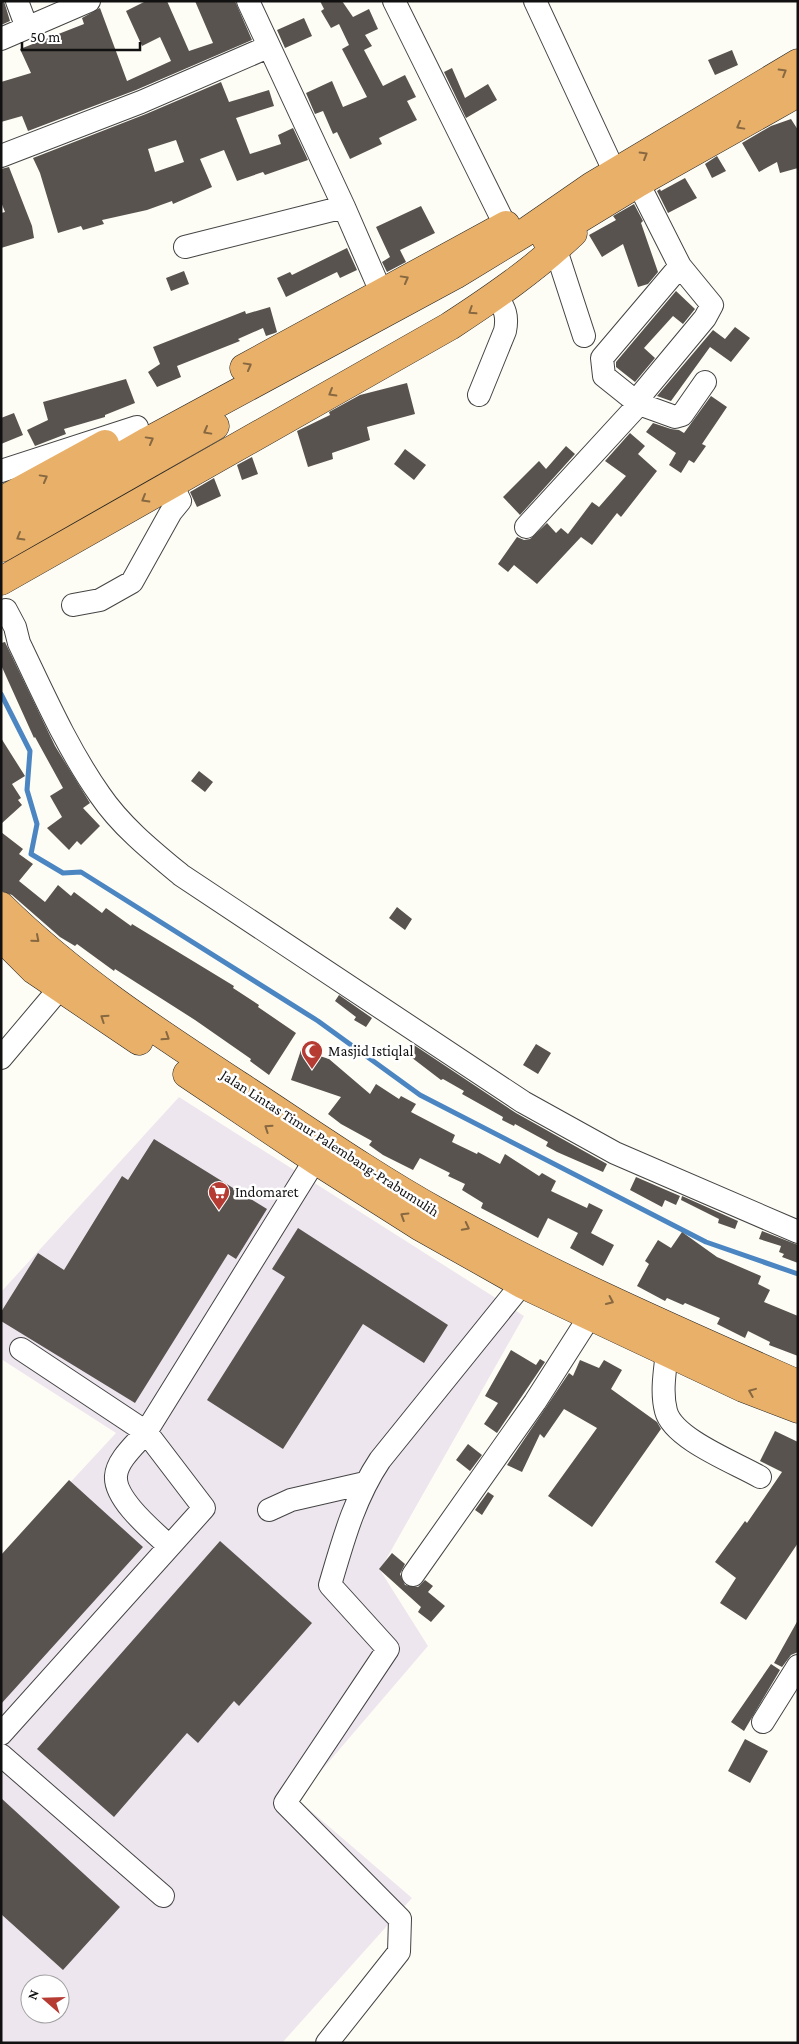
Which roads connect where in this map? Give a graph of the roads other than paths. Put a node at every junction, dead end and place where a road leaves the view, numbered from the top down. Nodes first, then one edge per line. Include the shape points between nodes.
1 (17, 1) edge
2 (89, 1) edge
3 (248, 1) edge
4 (394, 1) edge
5 (535, 1) edge
6 (27, 28) junction
7 (1, 38) edge
8 (268, 47) junction
9 (798, 63) edge
10 (798, 93) edge
11 (1, 156) edge
12 (612, 186) junction
13 (344, 207) junction
14 (505, 225) junction
15 (185, 247) dead end
16 (556, 250) junction
17 (680, 266) junction
18 (460, 282) junction
19 (381, 292) junction
20 (496, 296) junction
21 (584, 336) dead end
22 (705, 382) dead end
23 (479, 396) dead end
24 (638, 402) junction
25 (136, 427) junction
26 (1, 470) edge
27 (172, 484) junction
28 (1, 501) edge
29 (1, 525) edge
30 (526, 527) dead end
31 (1, 548) edge
32 (1, 580) edge
33 (73, 605) dead end
34 (6, 610) dead end
35 (1, 906) edge
36 (1, 937) edge
37 (1, 951) edge
38 (34, 970) junction
39 (60, 988) junction
40 (1, 1058) edge
41 (315, 1160) junction
42 (798, 1232) edge
43 (522, 1284) junction
44 (590, 1316) junction
45 (21, 1348) dead end
46 (667, 1352) junction
47 (703, 1356) junction
48 (798, 1384) edge
49 (798, 1409) edge
50 (146, 1432) junction
51 (760, 1476) dead end
52 (365, 1483) junction
53 (269, 1510) dead end
54 (169, 1546) junction
55 (413, 1575) dead end
56 (798, 1666) edge
57 (763, 1722) dead end
58 (1, 1734) edge
59 (1, 1755) edge
60 (162, 1896) dead end
61 (327, 2043) edge

1 - 6 street
2 - 6 street
3 - 8 street
4 - 14 street
5 - 12 street
6 - 7 street
8 - 11 street via 141,102
8 - 13 street
12 -> 9 highway
10 -> 12 highway
12 - 14 highway via 538,209
12 - 16 highway
12 - 17 street
12 - 18 highway
13 - 15 street
13 - 19 street
19 -> 14 highway
16 - 20 highway
16 - 21 street
17 - 24 street via 712,305 711,311
17 - 24 street via 602,358 604,376
29 -> 18 highway via 148,441
18 -> 31 highway
25 -> 19 highway
20 - 23 street via 505,308 507,320
20 -> 27 highway via 450,326
22 - 24 street via 682,415 675,417
24 - 30 street
25 - 26 street
28 -> 25 highway
27 -> 32 highway
27 - 33 street via 180,501 132,582 100,600
34 - 42 street via 65,738 100,796 141,842 182,875 524,1102 615,1153
35 -> 47 highway, Jalan Lintas Timur Palembang-Prabumulih via 82,978 379,1177
36 - 38 highway, Jalan Lintas Timur Palembang-Prabumulih
37 - 38 highway
38 - 39 highway, Jalan Lintas Timur Palembang-Prabumulih
39 - 40 street
41 -> 39 highway, Jalan Lintas Timur Palembang-Prabumulih
43 -> 41 highway, Jalan Lintas Timur Palembang-Prabumulih via 419,1226
41 - 50 street
43 - 44 highway, Jalan Lintas Timur Palembang-Prabumulih
43 - 52 street
44 - 46 highway, Jalan Lintas Timur Palembang-Prabumulih
44 - 55 street via 535,1402
45 - 50 street
46 - 47 highway, Jalan Lintas Timur Palembang-Prabumulih
46 - 51 street via 664,1399 666,1413 672,1422 688,1437
47 - 48 highway, Jalan Lintas Timur Palembang-Prabumulih
49 -> 47 highway, Jalan Lintas Timur Palembang-Prabumulih
50 - 54 street via 122,1461 116,1476 117,1488 132,1510
50 - 54 street via 204,1508
52 - 53 street via 292,1500
52 - 61 street via 354,1507 330,1585 388,1649 285,1803 400,1919 398,1952
54 - 58 street
56 - 57 street
59 - 60 street

